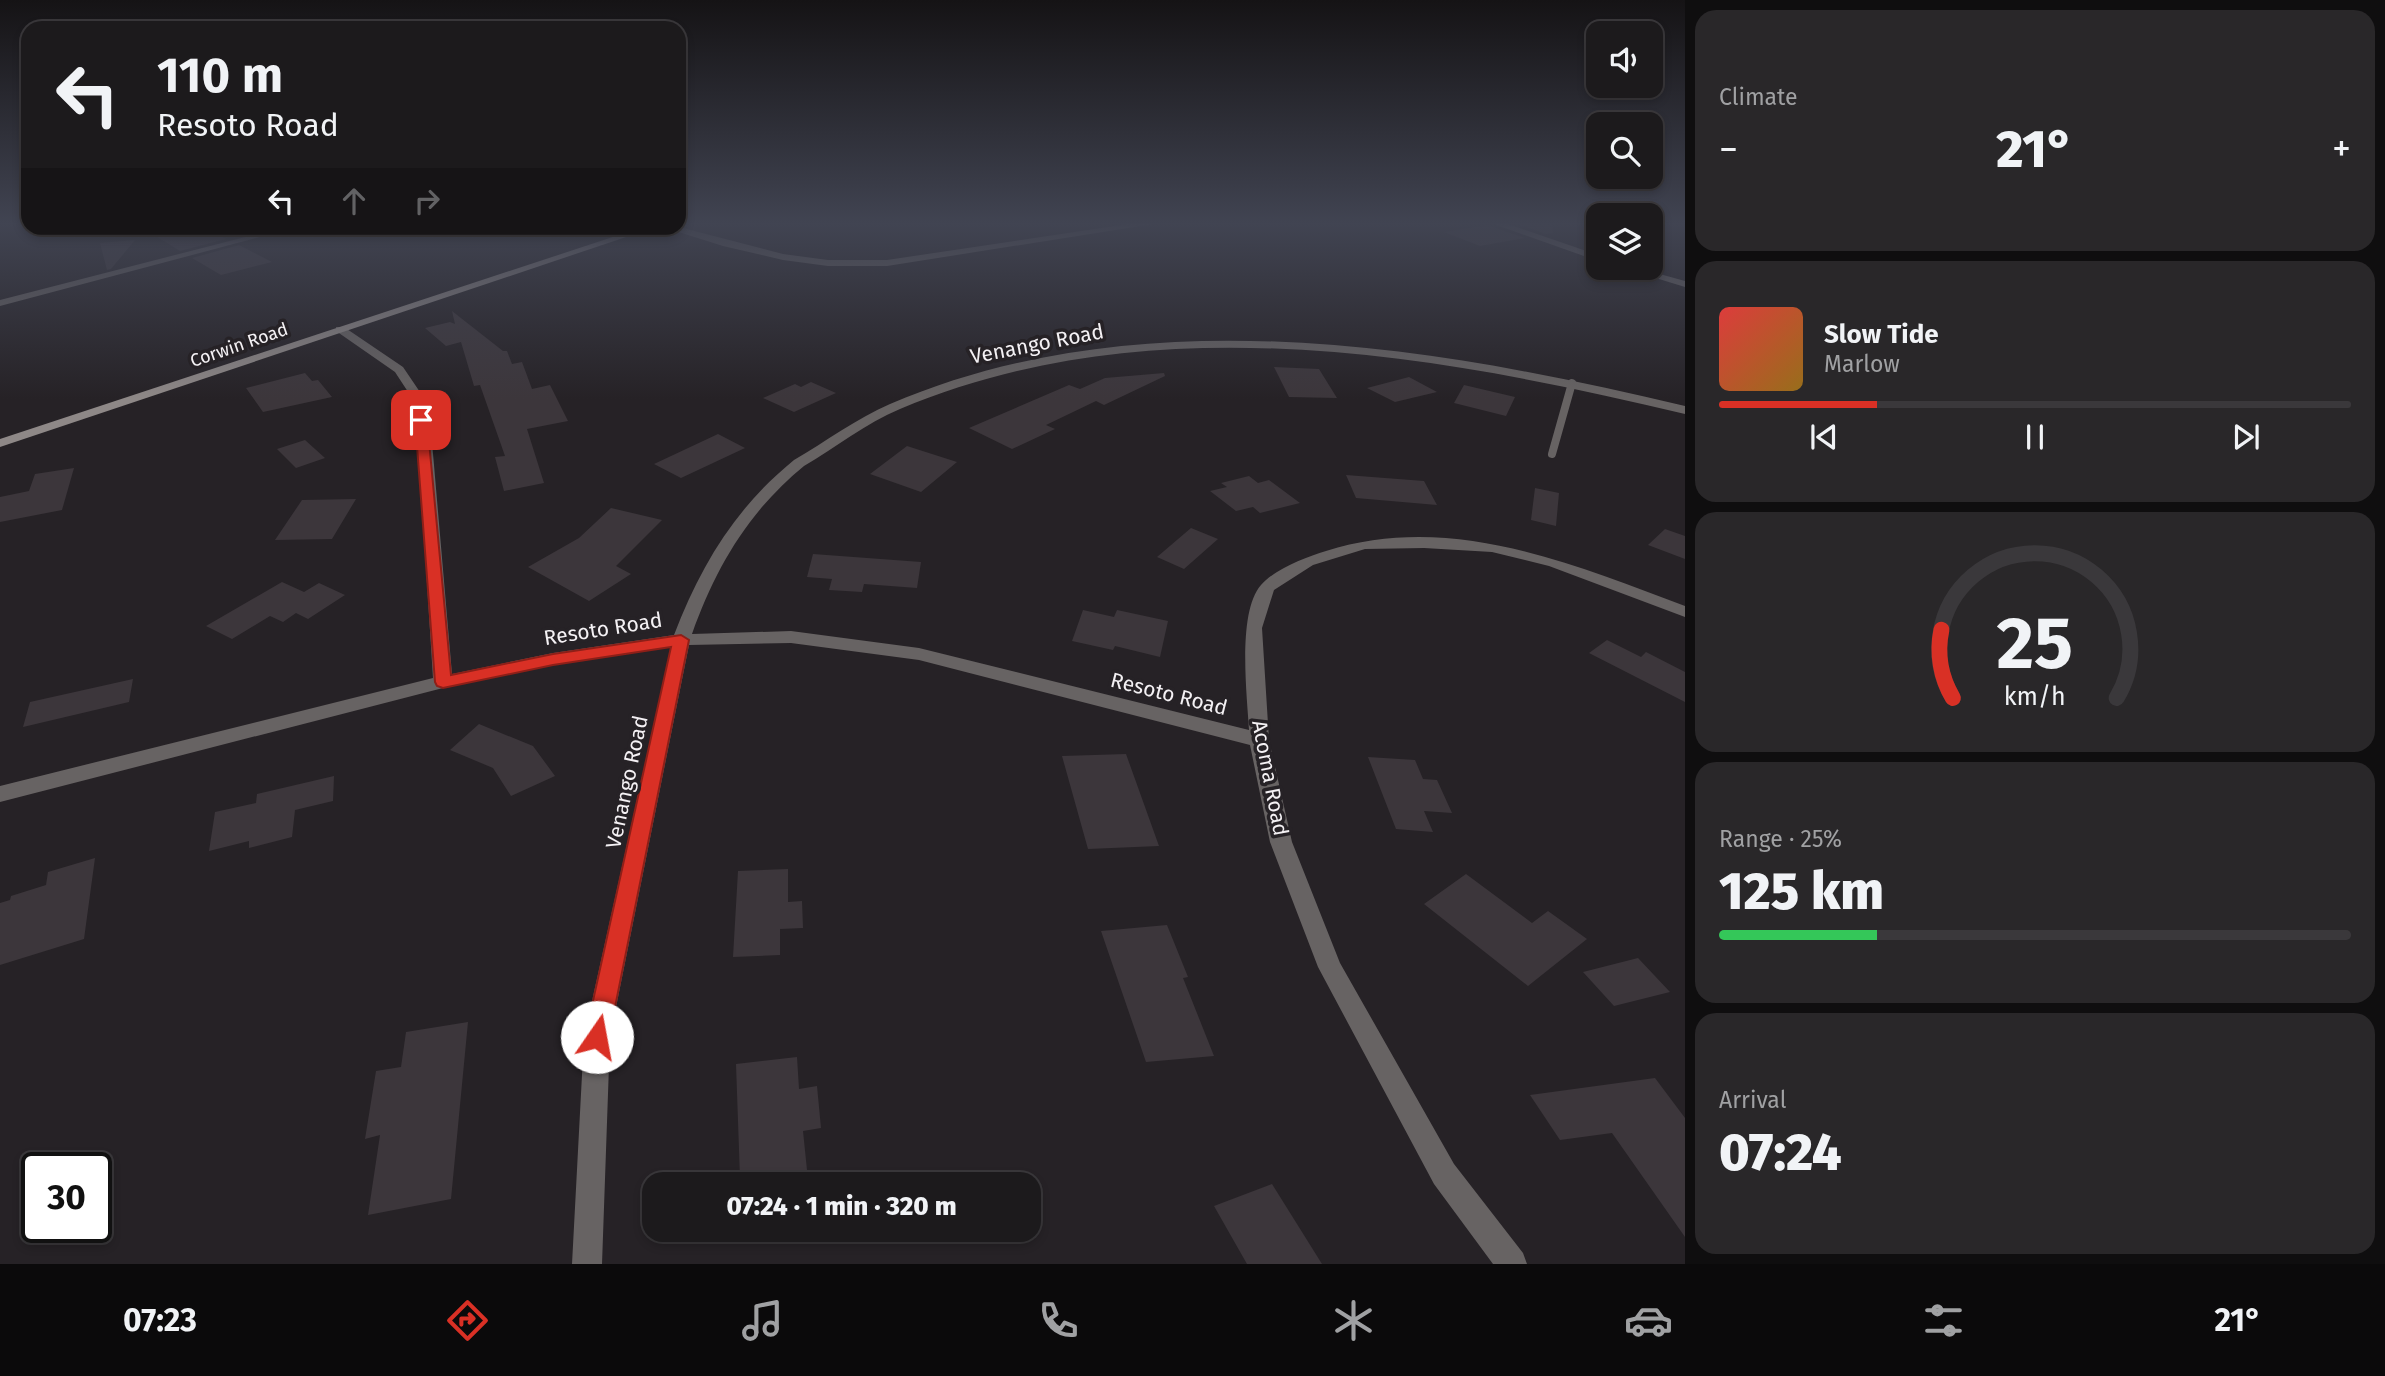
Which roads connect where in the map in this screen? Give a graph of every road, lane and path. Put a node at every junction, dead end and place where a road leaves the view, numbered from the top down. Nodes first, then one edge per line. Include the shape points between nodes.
1 (85, 281) edge
2 (486, 281) edge
3 (0, 303) edge
4 (340, 329) junction
5 (1572, 383) junction
6 (1685, 410) edge
7 (0, 443) edge
8 (1552, 454) dead end
9 (1685, 612) edge
10 (681, 640) junction
11 (443, 682) junction
12 (1259, 740) junction
13 (0, 794) edge
14 (587, 1264) edge
15 (1513, 1264) edge

1 - 3 street
2 - 4 main road, Corwin Road
4 - 7 main road, Corwin Road
4 - 11 street via 399,370 418,398
5 - 6 street, Venango Road
5 - 8 lane
5 - 10 street, Venango Road via 1411,355 1284,345 1138,349 986,373 919,396 854,428 797,464 745,517 704,579
9 - 12 street, Acoma Road via 1555,563 1492,547 1364,544 1307,562 1267,588 1253,628
10 - 11 street, Resoto Road via 553,659
10 - 12 street, Resoto Road via 791,637 919,654
10 - 14 street, Venango Road via 597,1037
11 - 13 street, Resoto Road
12 - 15 street, Acoma Road via 1282,842 1330,967 1444,1174

